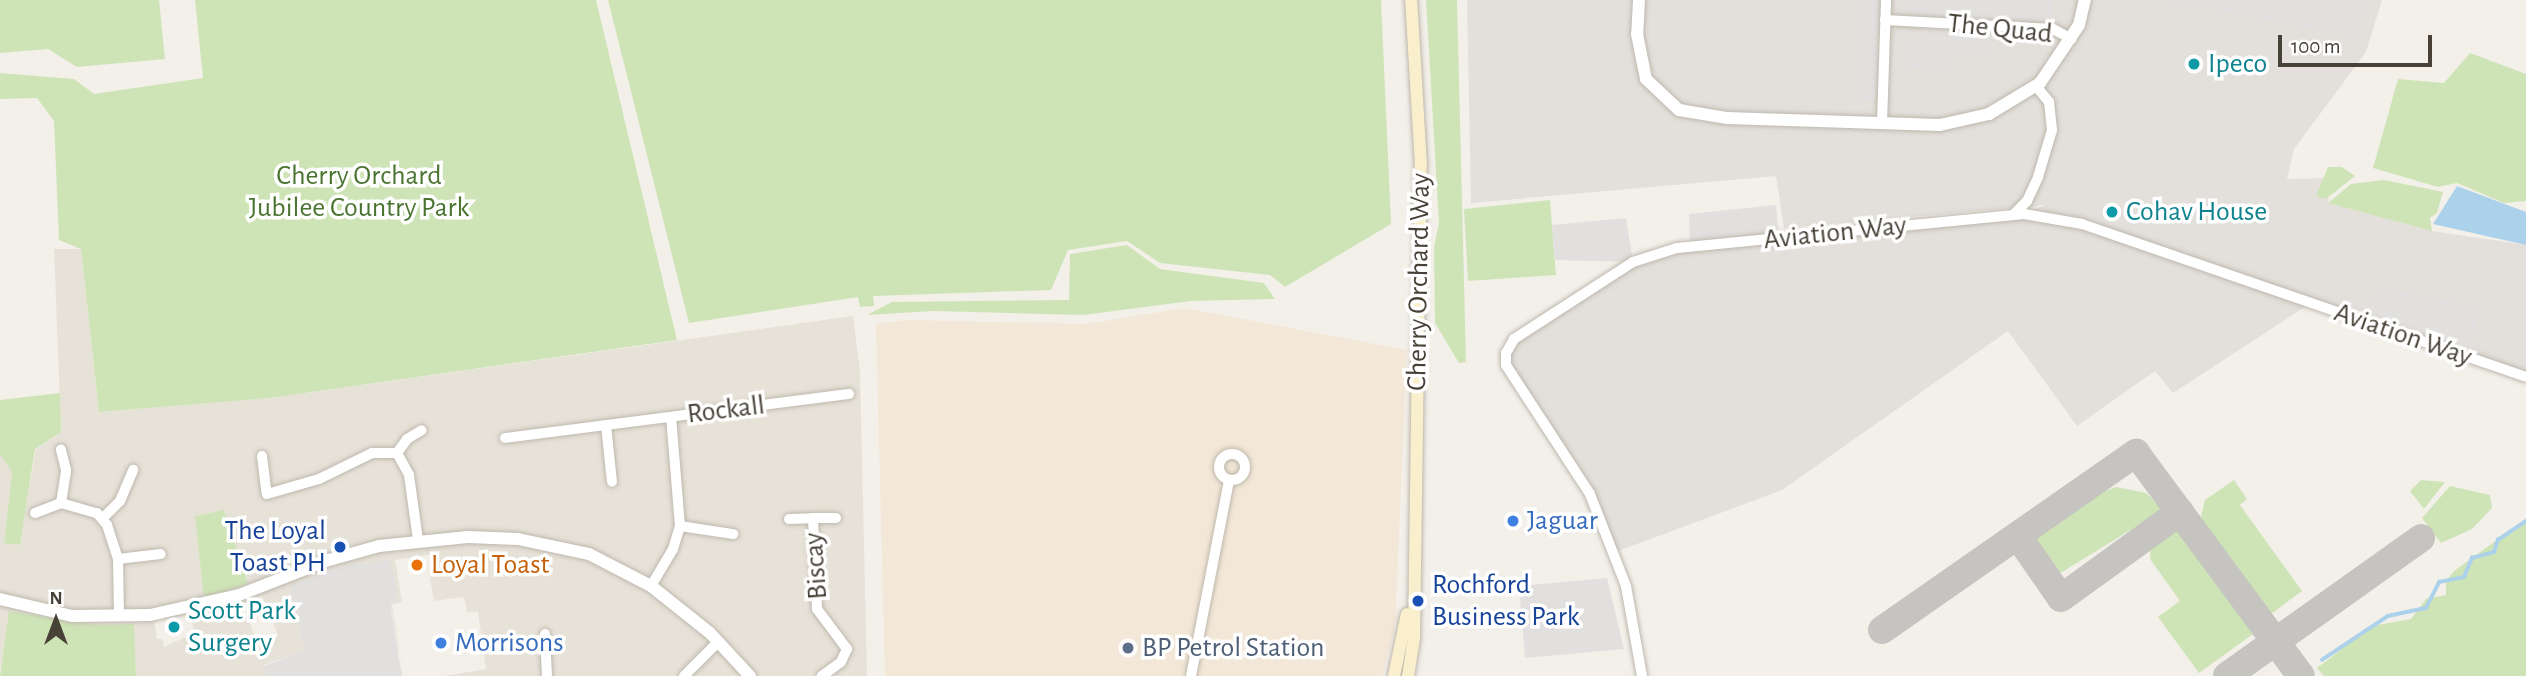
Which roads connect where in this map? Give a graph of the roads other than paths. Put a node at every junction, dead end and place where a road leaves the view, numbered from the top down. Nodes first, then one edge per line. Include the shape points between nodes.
1 (1411, 0) edge
2 (1639, 0) edge
3 (1886, 0) edge
4 (2085, 0) edge
5 (1885, 20) junction
6 (2072, 39) junction
7 (2036, 86) junction
8 (1882, 124) junction
9 (2013, 215) junction
10 (2526, 377) edge
11 (849, 394) dead end
12 (671, 417) junction
13 (606, 425) junction
14 (422, 430) dead end
15 (505, 438) dead end
16 (61, 450) dead end
17 (397, 453) junction
18 (262, 456) dead end
19 (133, 470) dead end
20 (1229, 481) dead end
21 (612, 482) dead end
22 (61, 503) junction
23 (35, 513) dead end
24 (103, 518) junction
25 (813, 518) junction
26 (836, 518) dead end
27 (789, 519) dead end
28 (680, 526) junction
29 (733, 534) dead end
30 (418, 540) junction
31 (161, 554) dead end
32 (118, 559) junction
33 (1413, 565) junction
34 (651, 586) junction
35 (4, 600) edge
36 (119, 616) junction
37 (545, 634) dead end
38 (719, 641) junction
39 (547, 676) edge
40 (684, 676) edge
41 (750, 676) edge
42 (822, 676) edge
43 (1191, 676) edge
44 (1394, 676) edge
45 (1408, 676) edge
46 (1642, 676) edge

1 - 33 main road, Cherry Orchard Way via 1421,166
2 - 8 street via 1637,34 1646,79 1679,110 1727,118
3 - 5 street
4 - 6 street
5 - 6 street, The Quad via 2053,29
5 - 8 street
6 - 7 street
7 - 8 street via 2010,103 1968,120
7 - 9 street via 2049,102 2052,130 2027,201
9 - 10 street, Aviation Way via 2082,224
9 - 46 street, Aviation Way via 1677,248 1633,262 1514,339 1506,352 1506,365 1590,494 1626,586
11 - 12 street, Rockall
12 - 13 street
12 - 28 street, Rockall
13 - 15 street
13 - 21 street
14 - 17 street via 407,439
16 - 22 street via 66,470
17 - 18 street via 372,453 319,479 267,494
17 - 30 street via 409,475
19 - 24 street via 120,501
20 - 43 street
22 - 23 street
22 - 24 street
24 - 32 street
25 - 26 street, Biscay
25 - 27 street, Biscay
25 - 42 street, Biscay via 817,609 847,649 841,662
28 - 29 street
28 - 34 street, Rockall via 673,549
30 - 34 street via 492,537 551,544 589,554
30 - 36 street via 346,554 207,604
31 - 32 street
32 - 36 street
33 - 44 main road, Cherry Orchard Way
33 - 45 main road, Cherry Orchard Way via 1414,638
34 - 38 street
35 - 36 street via 72,616
37 - 39 street
38 - 40 street
38 - 41 street

